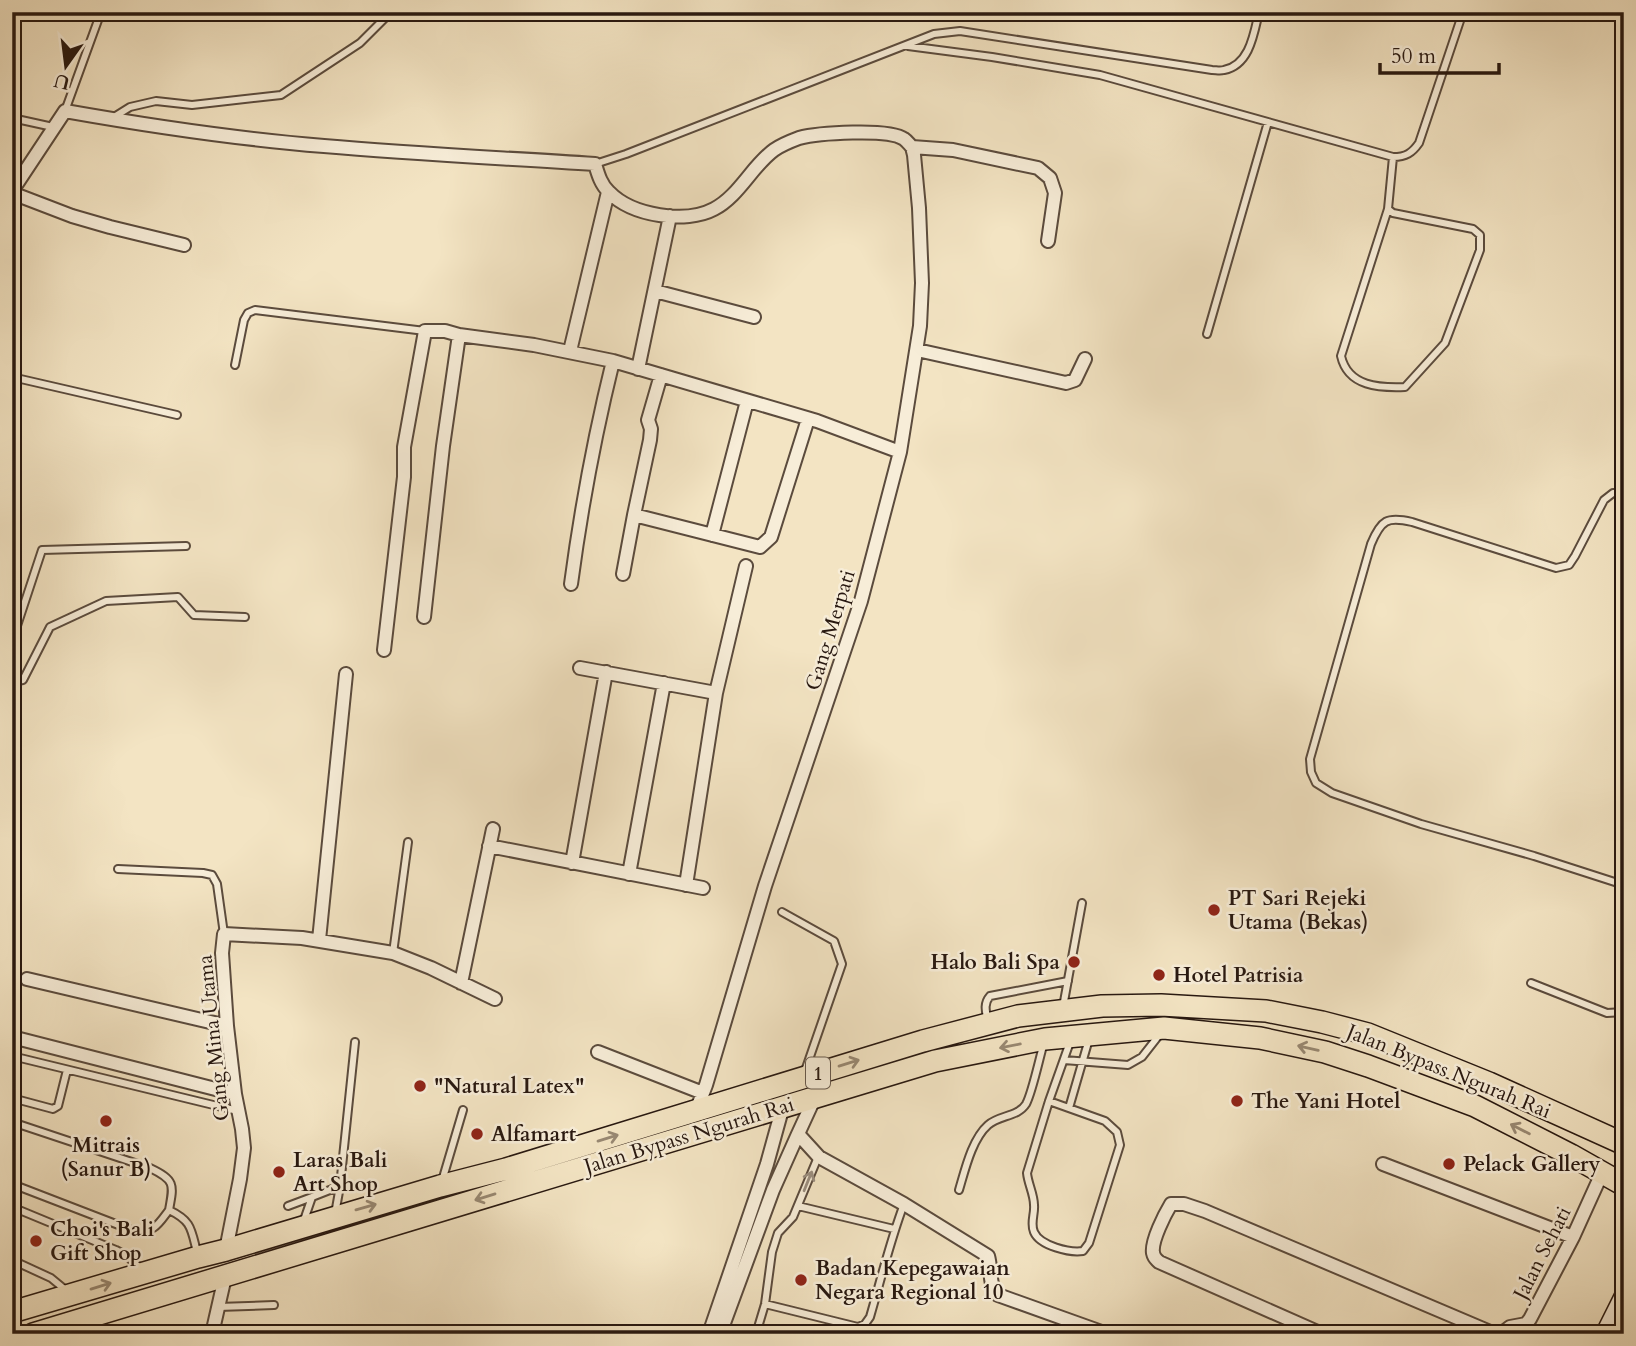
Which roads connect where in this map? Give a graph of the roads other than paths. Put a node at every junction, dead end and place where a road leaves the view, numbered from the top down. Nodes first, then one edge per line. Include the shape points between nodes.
1 (101, 12) edge
2 (391, 12) edge
3 (1259, 12) edge
4 (1463, 12) edge
5 (906, 46) junction
6 (65, 111) junction
7 (12, 118) edge
8 (111, 119) junction
9 (1268, 122) junction
10 (55, 127) junction
11 (912, 146) junction
12 (1393, 158) junction
13 (596, 163) junction
14 (12, 192) edge
15 (608, 192) junction
16 (1388, 209) junction
17 (670, 216) junction
18 (1048, 241) dead end
19 (184, 245) dead end
20 (655, 290) junction
21 (754, 317) dead end
22 (425, 331) junction
23 (1207, 334) dead end
24 (459, 335) junction
25 (917, 350) junction
26 (570, 351) junction
27 (1085, 359) dead end
28 (613, 361) junction
29 (235, 365) dead end
30 (638, 369) junction
31 (661, 375) junction
32 (12, 377) edge
33 (747, 401) junction
34 (177, 415) dead end
35 (808, 419) junction
36 (900, 452) junction
37 (1624, 494) edge
38 (634, 515) junction
39 (712, 535) junction
40 (186, 546) dead end
41 (746, 566) dead end
42 (623, 574) dead end
43 (570, 584) dead end
44 (245, 617) dead end
45 (424, 617) dead end
46 (12, 641) edge
47 (384, 650) dead end
48 (580, 668) dead end
49 (606, 672) junction
50 (346, 674) dead end
51 (12, 682) edge
52 (664, 683) junction
53 (716, 693) junction
54 (493, 829) dead end
55 (408, 842) dead end
56 (489, 846) junction
57 (572, 863) junction
58 (118, 869) dead end
59 (629, 874) junction
60 (686, 885) junction
61 (1624, 885) edge
62 (703, 888) dead end
63 (1082, 903) dead end
64 (782, 912) dead end
65 (224, 934) junction
66 (319, 940) junction
67 (393, 953) junction
68 (27, 979) dead end
69 (1068, 981) junction
70 (461, 983) junction
71 (1531, 983) dead end
72 (495, 999) dead end
73 (1062, 1009) junction
74 (1624, 1012) edge
75 (988, 1024) junction
76 (228, 1026) junction
77 (1164, 1028) junction
78 (1081, 1035) junction
79 (12, 1037) edge
80 (1045, 1039) junction
81 (355, 1042) dead end
82 (598, 1052) dead end
83 (12, 1056) edge
84 (1064, 1060) junction
85 (1082, 1062) junction
86 (67, 1070) junction
87 (803, 1078) junction
88 (235, 1094) junction
89 (815, 1097) junction
90 (12, 1098) edge
91 (1049, 1101) junction
92 (699, 1102) junction
93 (783, 1106) junction
94 (1069, 1108) junction
95 (463, 1110) dead end
96 (239, 1111) junction
97 (12, 1122) edge
98 (798, 1134) junction
99 (1624, 1144) edge
100 (819, 1157) junction
101 (1383, 1164) dead end
102 (1602, 1173) junction
103 (510, 1178) junction
104 (12, 1184) edge
105 (1624, 1185) edge
106 (340, 1186) junction
107 (440, 1186) junction
108 (959, 1189) dead end
109 (312, 1197) junction
110 (904, 1204) junction
111 (288, 1206) dead end
112 (798, 1206) junction
113 (12, 1207) edge
114 (169, 1210) junction
115 (334, 1217) junction
116 (302, 1226) junction
117 (894, 1229) junction
118 (1573, 1237) junction
119 (226, 1250) junction
120 (198, 1257) junction
121 (12, 1260) edge
122 (145, 1273) junction
123 (225, 1277) junction
124 (72, 1295) junction
125 (1624, 1296) edge
126 (765, 1304) junction
127 (274, 1305) dead end
128 (218, 1307) junction
129 (17, 1308) edge
130 (852, 1326) junction
131 (1071, 1328) edge
132 (33, 1334) edge
133 (212, 1334) edge
134 (709, 1334) edge
135 (720, 1334) edge
136 (757, 1334) edge
137 (850, 1334) edge
138 (1107, 1334) edge
139 (1322, 1334) edge
140 (1498, 1334) edge
141 (1605, 1334) edge

1 - 6 lane
2 - 8 lane via 360,43 281,95 192,105 156,101 130,107
3 - 5 lane via 1247,53 1225,70 960,31 934,34
4 - 12 lane via 1419,143 1409,154
5 - 9 lane via 1100,75
5 - 13 lane
6 - 8 street
6 - 10 street
7 - 10 lane
8 - 13 street via 324,146
9 - 12 lane
9 - 23 lane
10 - 14 street
11 - 17 street via 903,138 862,132 799,138 776,148 717,208 695,216
11 - 18 street via 1038,168 1050,178 1055,193
11 - 25 street, Gang Merpati via 922,282
12 - 16 lane
13 - 15 street
14 - 19 street via 110,228
15 - 17 street via 633,207
15 - 26 street
16 - 16 lane via 1473,229 1480,235 1480,250 1445,343 1405,387 1383,388 1368,386 1354,376 1343,366 1341,356
17 - 20 street
20 - 21 street
20 - 30 street
22 - 24 street
22 - 29 lane via 255,310 244,320
22 - 47 street via 404,447
24 - 26 street
24 - 45 street
25 - 27 street via 1066,383 1075,380
25 - 36 street, Gang Merpati
26 - 28 street
28 - 30 street
28 - 43 street
30 - 31 street
31 - 33 street
31 - 38 street via 648,421 650,440
32 - 34 lane
33 - 35 street
33 - 39 street
35 - 36 street
35 - 39 street via 771,537 760,547
36 - 92 street, Gang Merpati via 861,601 765,886
37 - 61 lane via 1613,493 1604,500 1569,565 1556,568 1412,522 1385,521 1371,544 1310,759 1316,783 1332,793
38 - 39 street
38 - 42 street
40 - 46 lane via 41,550
41 - 53 street
44 - 51 lane via 194,615 178,597 106,601 50,627 23,680
48 - 49 street
49 - 52 street
49 - 57 street
50 - 66 street
52 - 53 street
52 - 59 street
53 - 60 street
54 - 56 street
55 - 67 lane
56 - 57 street
56 - 70 street
57 - 59 street
58 - 65 lane via 212,875
59 - 60 street
60 - 62 street
63 - 69 lane
64 - 87 lane via 834,941 842,964
65 - 66 street, Gang Mina Utama
65 - 76 street, Gang Mina Utama
66 - 67 street, Gang Mina Utama
67 - 70 street, Gang Mina Utama
68 - 76 street
69 - 73 lane
69 - 75 lane via 990,996 985,1007
70 - 72 street, Gang Mina Utama
71 - 74 lane via 1607,1013
73 - 75 highway, Jalan Bypass Ngurah Rai / 1
73 - 99 highway, Jalan Bypass Ngurah Rai / 1 via 1161,1005 1266,1011 1322,1022 1368,1034
87 -> 75 highway, Jalan Bypass Ngurah Rai / 1
76 - 88 street, Gang Mina Utama
77 - 78 highway, Jalan Bypass Ngurah Rai / 1
77 - 85 lane via 1142,1057 1128,1065
102 -> 77 highway, Jalan Bypass Ngurah Rai / 1 via 1475,1106 1368,1066 1260,1038
78 - 80 highway, Jalan Bypass Ngurah Rai / 1
78 - 84 lane
78 - 85 lane
79 - 88 street
80 -> 89 highway, Jalan Bypass Ngurah Rai / 1 via 935,1061
80 - 108 lane via 1027,1102 1020,1110 988,1124
81 - 106 lane
82 - 92 street
83 - 86 lane
84 - 85 lane
84 - 91 lane
85 - 94 lane
86 - 90 lane via 55,1108
86 - 96 lane
87 - 92 highway, Jalan Bypass Ngurah Rai / 1
88 - 96 street, Gang Mina Utama
89 - 93 highway, Jalan Bypass Ngurah Rai / 1
89 - 98 street
91 - 94 lane
91 - 94 lane via 1027,1173 1035,1204 1033,1232 1053,1247 1074,1252 1083,1251 1089,1243 1120,1145 1117,1132 1105,1121
103 -> 92 highway, Jalan Bypass Ngurah Rai / 1
93 - 103 highway, Jalan Bypass Ngurah Rai / 1
93 - 134 street
95 - 107 lane
96 - 119 street, Gang Mina Utama via 243,1163
97 - 114 lane via 164,1175 172,1194
98 - 100 street
98 - 135 street
100 - 110 street
112 -> 100 lane
101 - 118 street
102 - 105 highway, Jalan Bypass Ngurah Rai / 1
102 - 118 street, Jalan Sehati
103 - 107 highway, Jalan Bypass Ngurah Rai / 1
103 -> 123 highway, Jalan Bypass Ngurah Rai / 1
104 - 114 lane via 134,1231 155,1228
106 - 109 lane
106 - 115 lane
115 -> 107 highway, Jalan Bypass Ngurah Rai / 1
109 - 111 lane
109 - 116 lane
110 - 117 lane
110 - 131 street via 988,1256 992,1288 998,1295
112 - 117 lane
112 - 126 lane via 778,1233
113 - 122 lane via 116,1250
114 - 120 lane via 185,1219
115 - 116 highway, Jalan Bypass Ngurah Rai / 1
116 - 119 highway, Jalan Bypass Ngurah Rai / 1
117 - 130 lane via 870,1317 865,1324
118 - 140 street, Jalan Sehati via 1530,1319
119 - 120 highway, Jalan Bypass Ngurah Rai / 1
120 - 122 highway, Jalan Bypass Ngurah Rai / 1
121 - 124 lane via 51,1278
124 -> 122 highway, Jalan Bypass Ngurah Rai / 1
123 - 128 street
123 - 132 highway, Jalan Bypass Ngurah Rai / 1
124 - 129 highway, Jalan Bypass Ngurah Rai / 1
125 - 141 main road
126 - 130 lane
126 - 136 lane
127 - 128 lane
128 - 133 street
130 - 137 lane
131 - 138 street
139 - 140 street via 1159,1262 1153,1250 1171,1204 1205,1211

